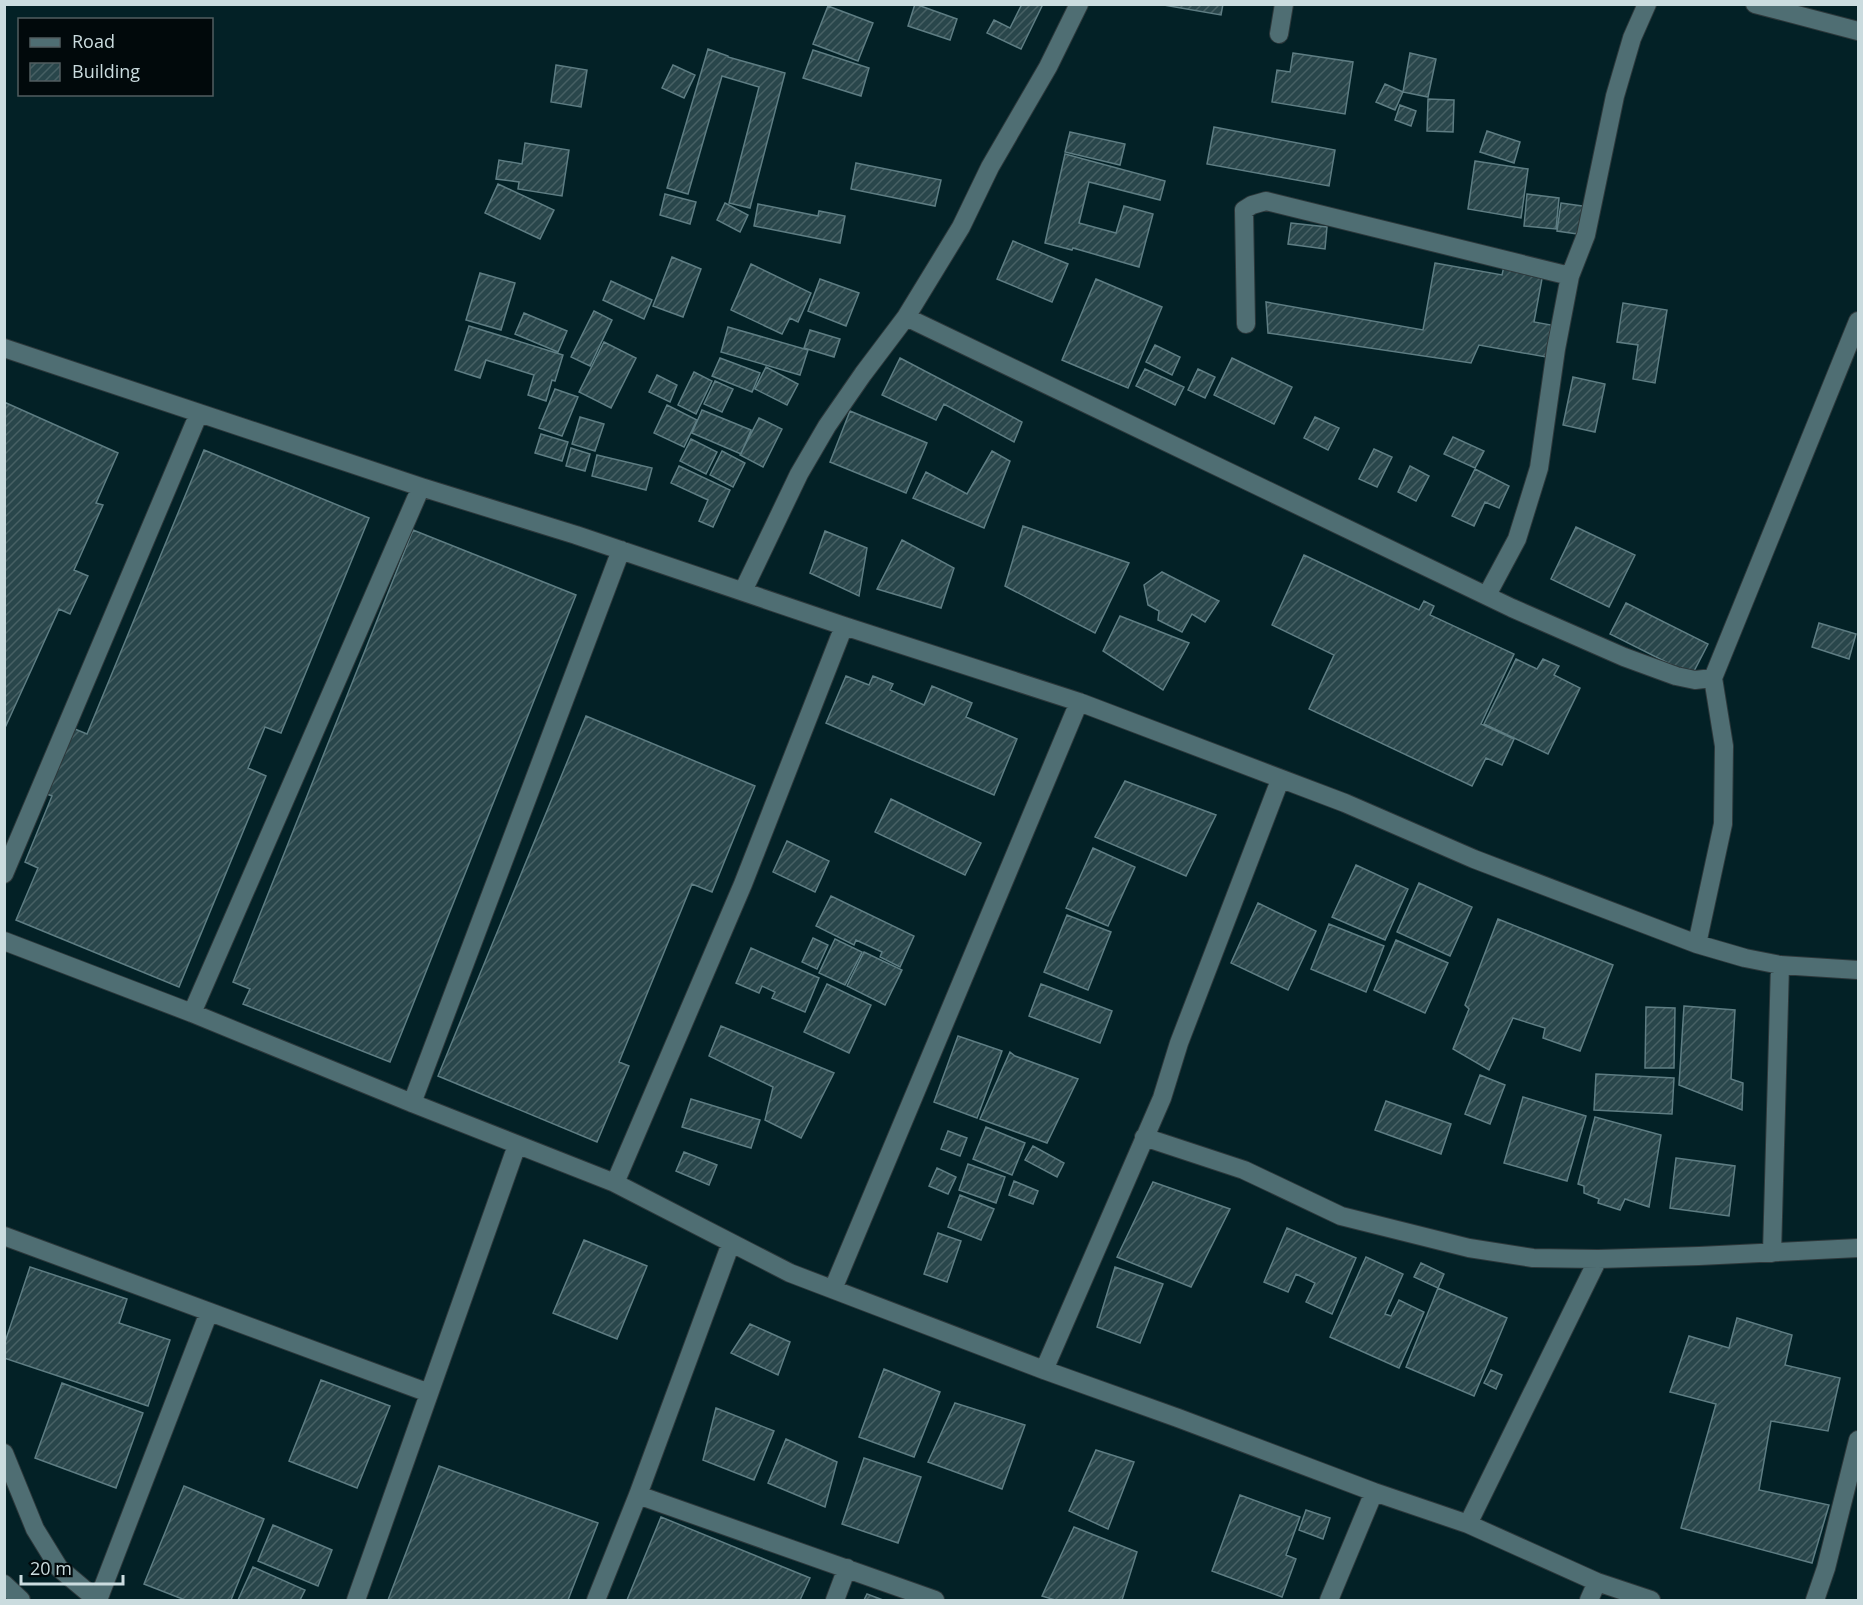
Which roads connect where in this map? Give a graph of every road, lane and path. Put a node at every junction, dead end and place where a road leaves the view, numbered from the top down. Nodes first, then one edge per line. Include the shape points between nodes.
1 (1079, 4) edge
2 (1284, 4) edge
3 (1647, 4) edge
4 (1755, 4) edge
5 (1858, 31) edge
6 (1279, 34) dead end
7 (1570, 276) junction
8 (906, 317) junction
9 (1858, 321) edge
10 (1246, 324) dead end
11 (4, 348) edge
12 (199, 413) junction
13 (421, 487) junction
14 (621, 550) junction
15 (743, 591) junction
16 (1487, 596) junction
17 (844, 626) junction
18 (1713, 678) junction
19 (1079, 702) junction
20 (1280, 780) junction
21 (4, 874) edge
22 (4, 941) edge
23 (1697, 944) junction
24 (1780, 965) junction
25 (1858, 970) edge
26 (192, 1013) junction
27 (412, 1103) junction
28 (1144, 1137) junction
29 (518, 1145) junction
30 (615, 1183) junction
31 (4, 1236) edge
32 (732, 1243) junction
33 (1858, 1248) edge
34 (1773, 1253) junction
35 (1598, 1259) junction
36 (833, 1289) junction
37 (209, 1312) junction
38 (1044, 1370) junction
39 (429, 1393) junction
40 (1858, 1440) edge
41 (4, 1453) edge
42 (1374, 1492) junction
43 (638, 1494) junction
44 (1468, 1524) junction
45 (847, 1568) junction
46 (1597, 1582) junction
47 (4, 1584) edge
48 (21, 1600) edge
49 (97, 1600) edge
50 (356, 1600) edge
51 (596, 1600) edge
52 (835, 1600) edge
53 (935, 1600) edge
54 (1329, 1600) edge
55 (1589, 1600) edge
56 (1651, 1600) edge
57 (1815, 1600) edge

1 - 8 street via 961,227
2 - 6 street
3 - 7 street via 1618,87 1586,235
4 - 5 street
7 - 10 street via 1266,201 1245,210
7 - 16 street via 1539,468 1517,539
8 - 15 street via 827,426 799,474
8 - 16 street
9 - 18 street
11 - 12 street
12 - 13 street
12 - 21 street
13 - 14 street
13 - 26 street
14 - 15 street
14 - 27 street
15 - 17 street
16 - 18 street via 1676,676
17 - 19 street
17 - 30 street via 743,884
18 - 23 street via 1724,746 1723,824
19 - 20 street
19 - 36 street
20 - 23 street
20 - 28 street
22 - 26 street
23 - 24 street
24 - 25 street
24 - 34 street
26 - 27 street
27 - 29 street
28 - 35 street via 1244,1170 1341,1216 1469,1248 1533,1258
28 - 38 street
29 - 30 street
29 - 39 street
30 - 32 street
31 - 37 street
32 - 36 street via 790,1273
32 - 43 street
33 - 34 street
34 - 35 street
35 - 44 street
36 - 38 street
37 - 39 street
37 - 49 street
38 - 42 street
39 - 50 street
40 - 57 street
41 - 49 street via 35,1528 59,1568
42 - 44 street
42 - 54 street
43 - 45 street
43 - 51 street
44 - 46 street
45 - 52 street
45 - 53 street
46 - 55 street
46 - 56 street
47 - 48 street

